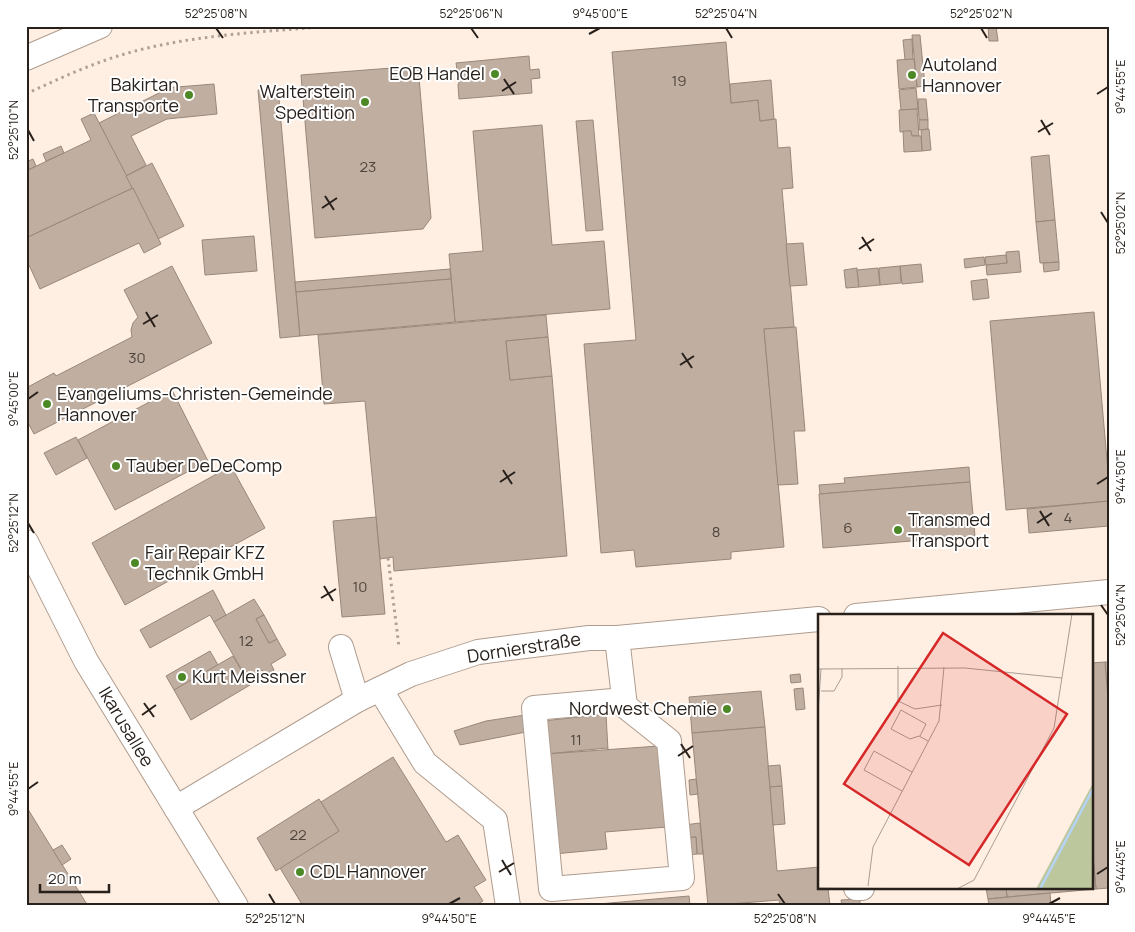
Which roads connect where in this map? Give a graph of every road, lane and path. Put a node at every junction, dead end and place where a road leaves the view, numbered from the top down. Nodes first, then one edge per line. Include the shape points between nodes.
1 (100, 26) edge
2 (332, 26) edge
3 (26, 58) edge
4 (26, 94) edge
5 (26, 542) edge
6 (388, 558) dead end
7 (1109, 592) edge
8 (970, 610) edge
9 (894, 614) edge
10 (818, 619) edge
11 (618, 638) junction
12 (341, 647) dead end
13 (399, 647) dead end
14 (380, 689) junction
15 (357, 700) junction
16 (624, 700) junction
17 (176, 808) junction
18 (236, 906) edge
19 (508, 906) edge

1 - 3 street
2 - 4 path via 170,44 118,56
5 - 17 street, Ikarusallee via 86,661
6 - 13 path
7 - 8 street
8 - 9 street
10 - 11 street, Dornierstraße
11 - 14 street, Dornierstraße via 589,638 478,652 411,674
11 - 16 street
12 - 15 street
14 - 15 street, Dornierstraße
14 - 19 street via 425,763 495,820
15 - 17 street, Dornierstraße
16 - 16 street via 624,706 669,741 682,878 551,889 534,708
17 - 18 street, Ikarusallee

